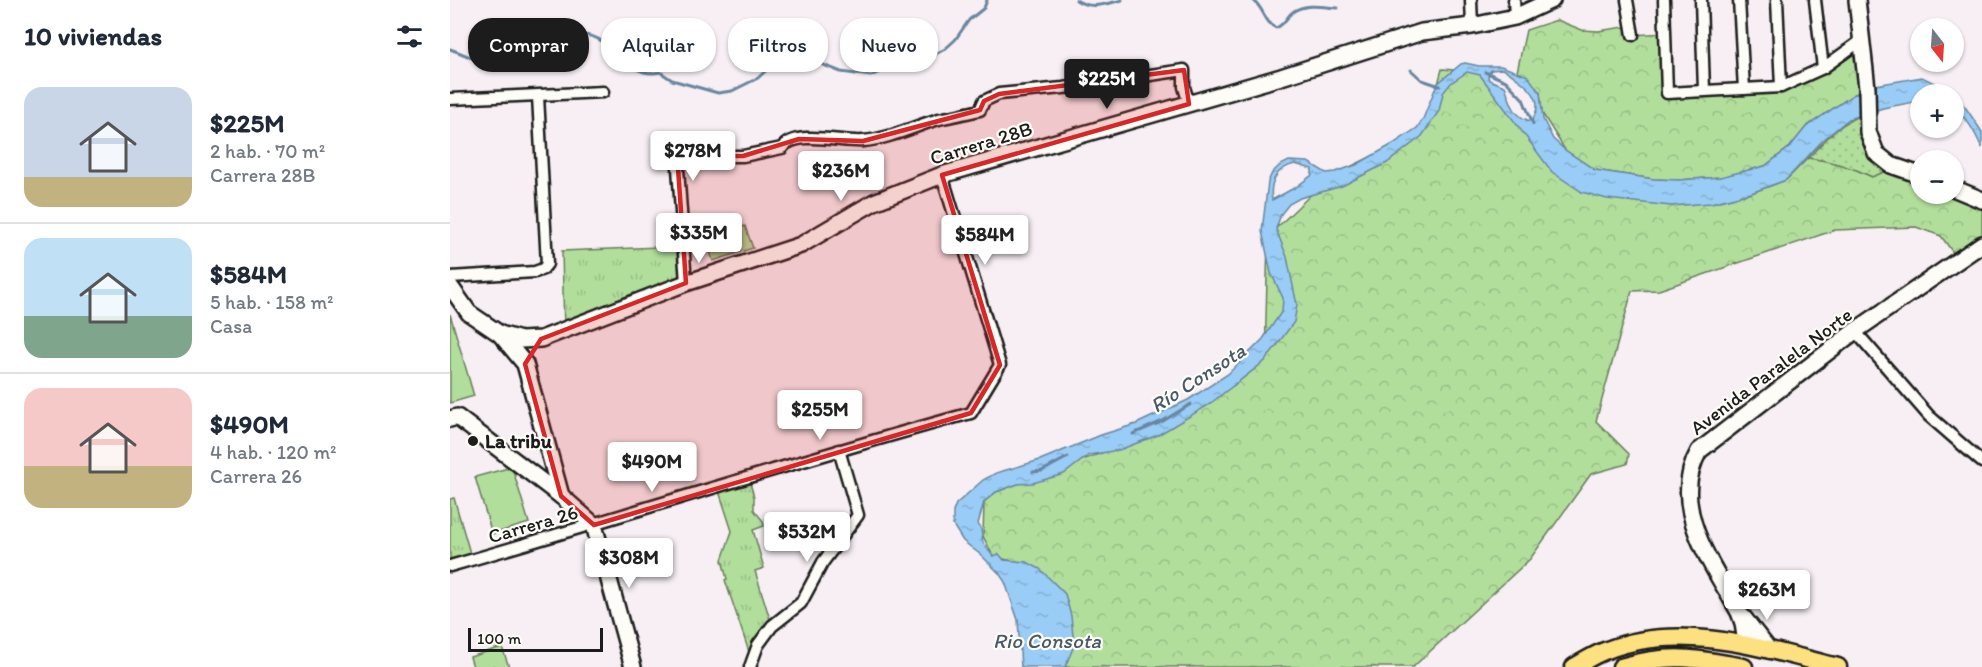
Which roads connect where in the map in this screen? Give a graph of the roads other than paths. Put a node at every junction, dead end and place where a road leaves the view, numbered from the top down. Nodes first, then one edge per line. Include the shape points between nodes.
1 (1471, 0) edge
2 (1514, 0) edge
3 (1552, 0) edge
4 (1627, 0) edge
5 (1664, 0) edge
6 (1701, 0) edge
7 (1739, 0) edge
8 (1777, 0) edge
9 (1815, 0) edge
10 (1857, 0) edge
11 (1515, 17) junction
12 (1472, 26) junction
13 (1633, 35) dead end
14 (1862, 40) junction
15 (1822, 68) junction
16 (1781, 87) junction
17 (1744, 88) junction
18 (1704, 90) junction
19 (603, 92) dead end
20 (538, 96) junction
21 (450, 99) edge
22 (1189, 104) junction
23 (1910, 172) edge
24 (942, 175) junction
25 (1964, 193) edge
26 (1982, 200) edge
27 (1982, 244) edge
28 (450, 278) edge
29 (686, 283) junction
30 (450, 286) edge
31 (1855, 331) junction
32 (500, 334) junction
33 (541, 339) junction
34 (525, 364) junction
35 (450, 419) edge
36 (839, 450) junction
37 (1982, 462) edge
38 (561, 496) junction
39 (594, 525) junction
40 (450, 566) edge
41 (1739, 612) junction
42 (1746, 644) junction
43 (1769, 650) junction
44 (633, 667) edge
45 (750, 667) edge
46 (1574, 667) edge
47 (1621, 667) edge
48 (1744, 667) edge
49 (1838, 667) edge

1 - 12 street
2 - 11 street
3 - 11 street, Carrera 28B
4 - 13 street
5 - 18 street via 1667,93
6 - 18 street
7 - 17 street
8 - 16 street
9 - 15 street
10 - 14 street
11 - 12 street, Carrera 28B
12 - 22 street, Carrera 28B via 1422,32
14 - 15 street
14 - 23 street via 1869,132 1876,153 1891,165
15 - 16 street
16 - 17 street
17 - 18 street
19 - 20 street
20 - 21 street
20 - 28 street via 547,264 536,272
22 - 24 street, Carrera 28B
22 - 29 street via 1184,70 999,94 984,101 980,110 863,141 799,139 783,148 743,156 681,156 678,168
24 - 29 street, Carrera 28B via 874,202 801,245
24 - 36 street, Carrera 26 via 1000,365 971,413
25 - 26 street
27 - 31 street, Avenida Paralela Norte
29 - 33 street, Carrera 28B
30 - 32 street via 469,313
31 - 37 street via 1929,416
31 - 41 street, Avenida Paralela Norte via 1707,444 1691,465 1688,485 1693,524
32 - 33 street, Carrera 28B via 521,340
32 - 34 street
33 - 34 street
34 - 38 street
35 - 38 street via 458,417
36 - 39 street, Carrera 26
36 - 45 street via 858,515 823,562 801,603 772,626 758,645
38 - 39 street
39 - 40 street, Carrera 26
39 - 44 street
41 - 42 street, Avenida Paralela Norte
41 - 43 street, Avenida Paralela Norte
42 - 43 main road
42 - 46 main road via 1697,638 1643,640 1606,650
43 - 49 main road
47 - 48 main road via 1670,657

